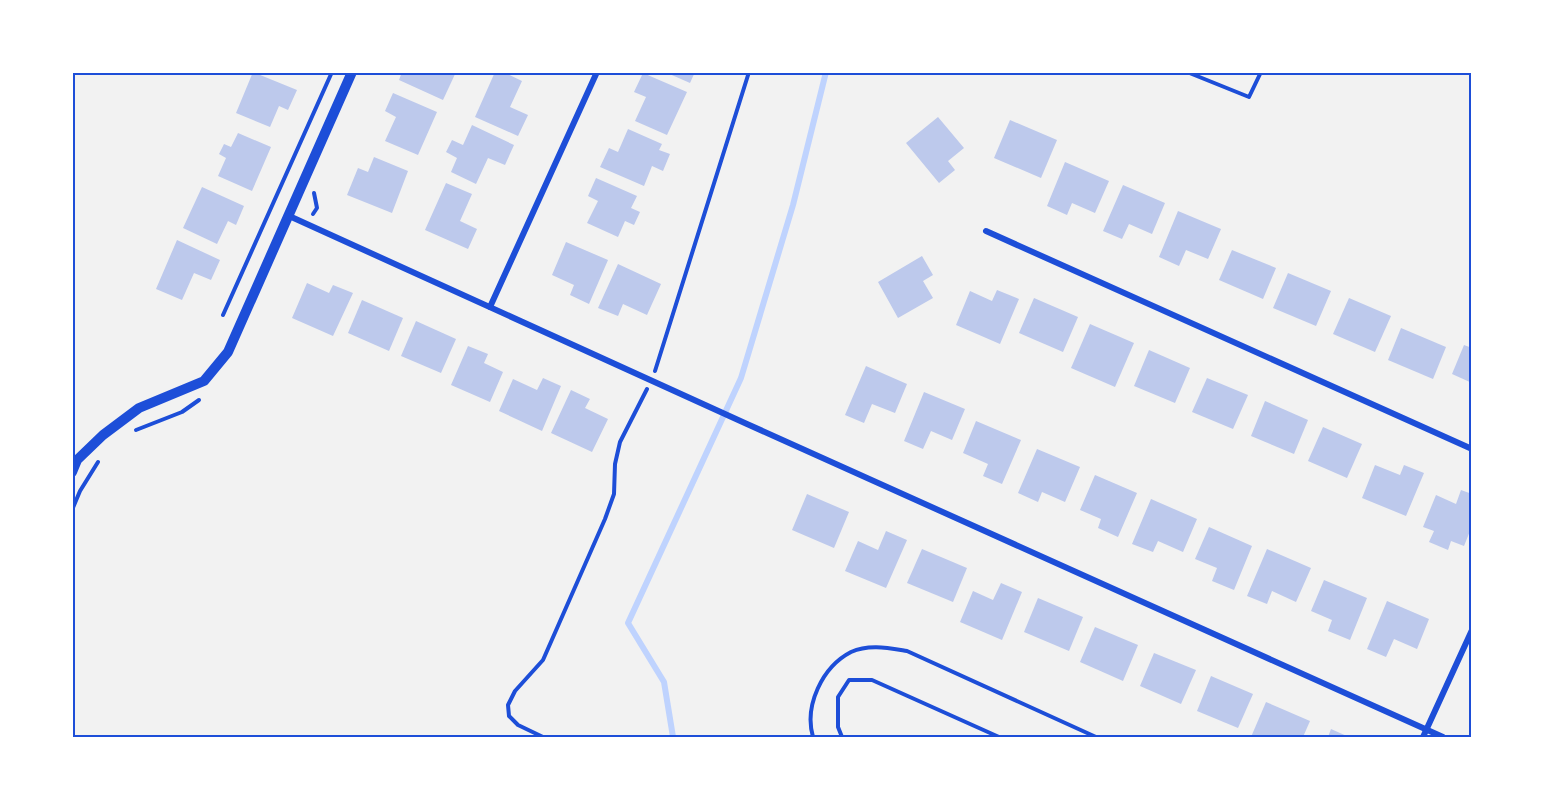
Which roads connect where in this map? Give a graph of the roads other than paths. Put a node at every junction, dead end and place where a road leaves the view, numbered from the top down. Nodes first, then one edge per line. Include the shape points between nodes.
1 (352, 72) edge
2 (597, 72) edge
3 (1187, 72) edge
4 (1261, 72) edge
5 (287, 215) junction
6 (986, 231) dead end
7 (490, 307) junction
8 (1472, 449) edge
9 (72, 472) edge
10 (1472, 630) edge
11 (1426, 730) junction
12 (842, 737) edge
13 (999, 737) edge
14 (1423, 737) edge
15 (1443, 737) edge

1 - 5 street
2 - 7 street
3 - 4 lane via 1249,97
5 - 7 street
5 - 9 street via 228,352 204,381 139,408 103,435 77,460
6 - 8 street
7 - 11 street
10 - 11 street
11 - 14 street
11 - 15 street
12 - 13 lane via 838,697 849,680 872,680

